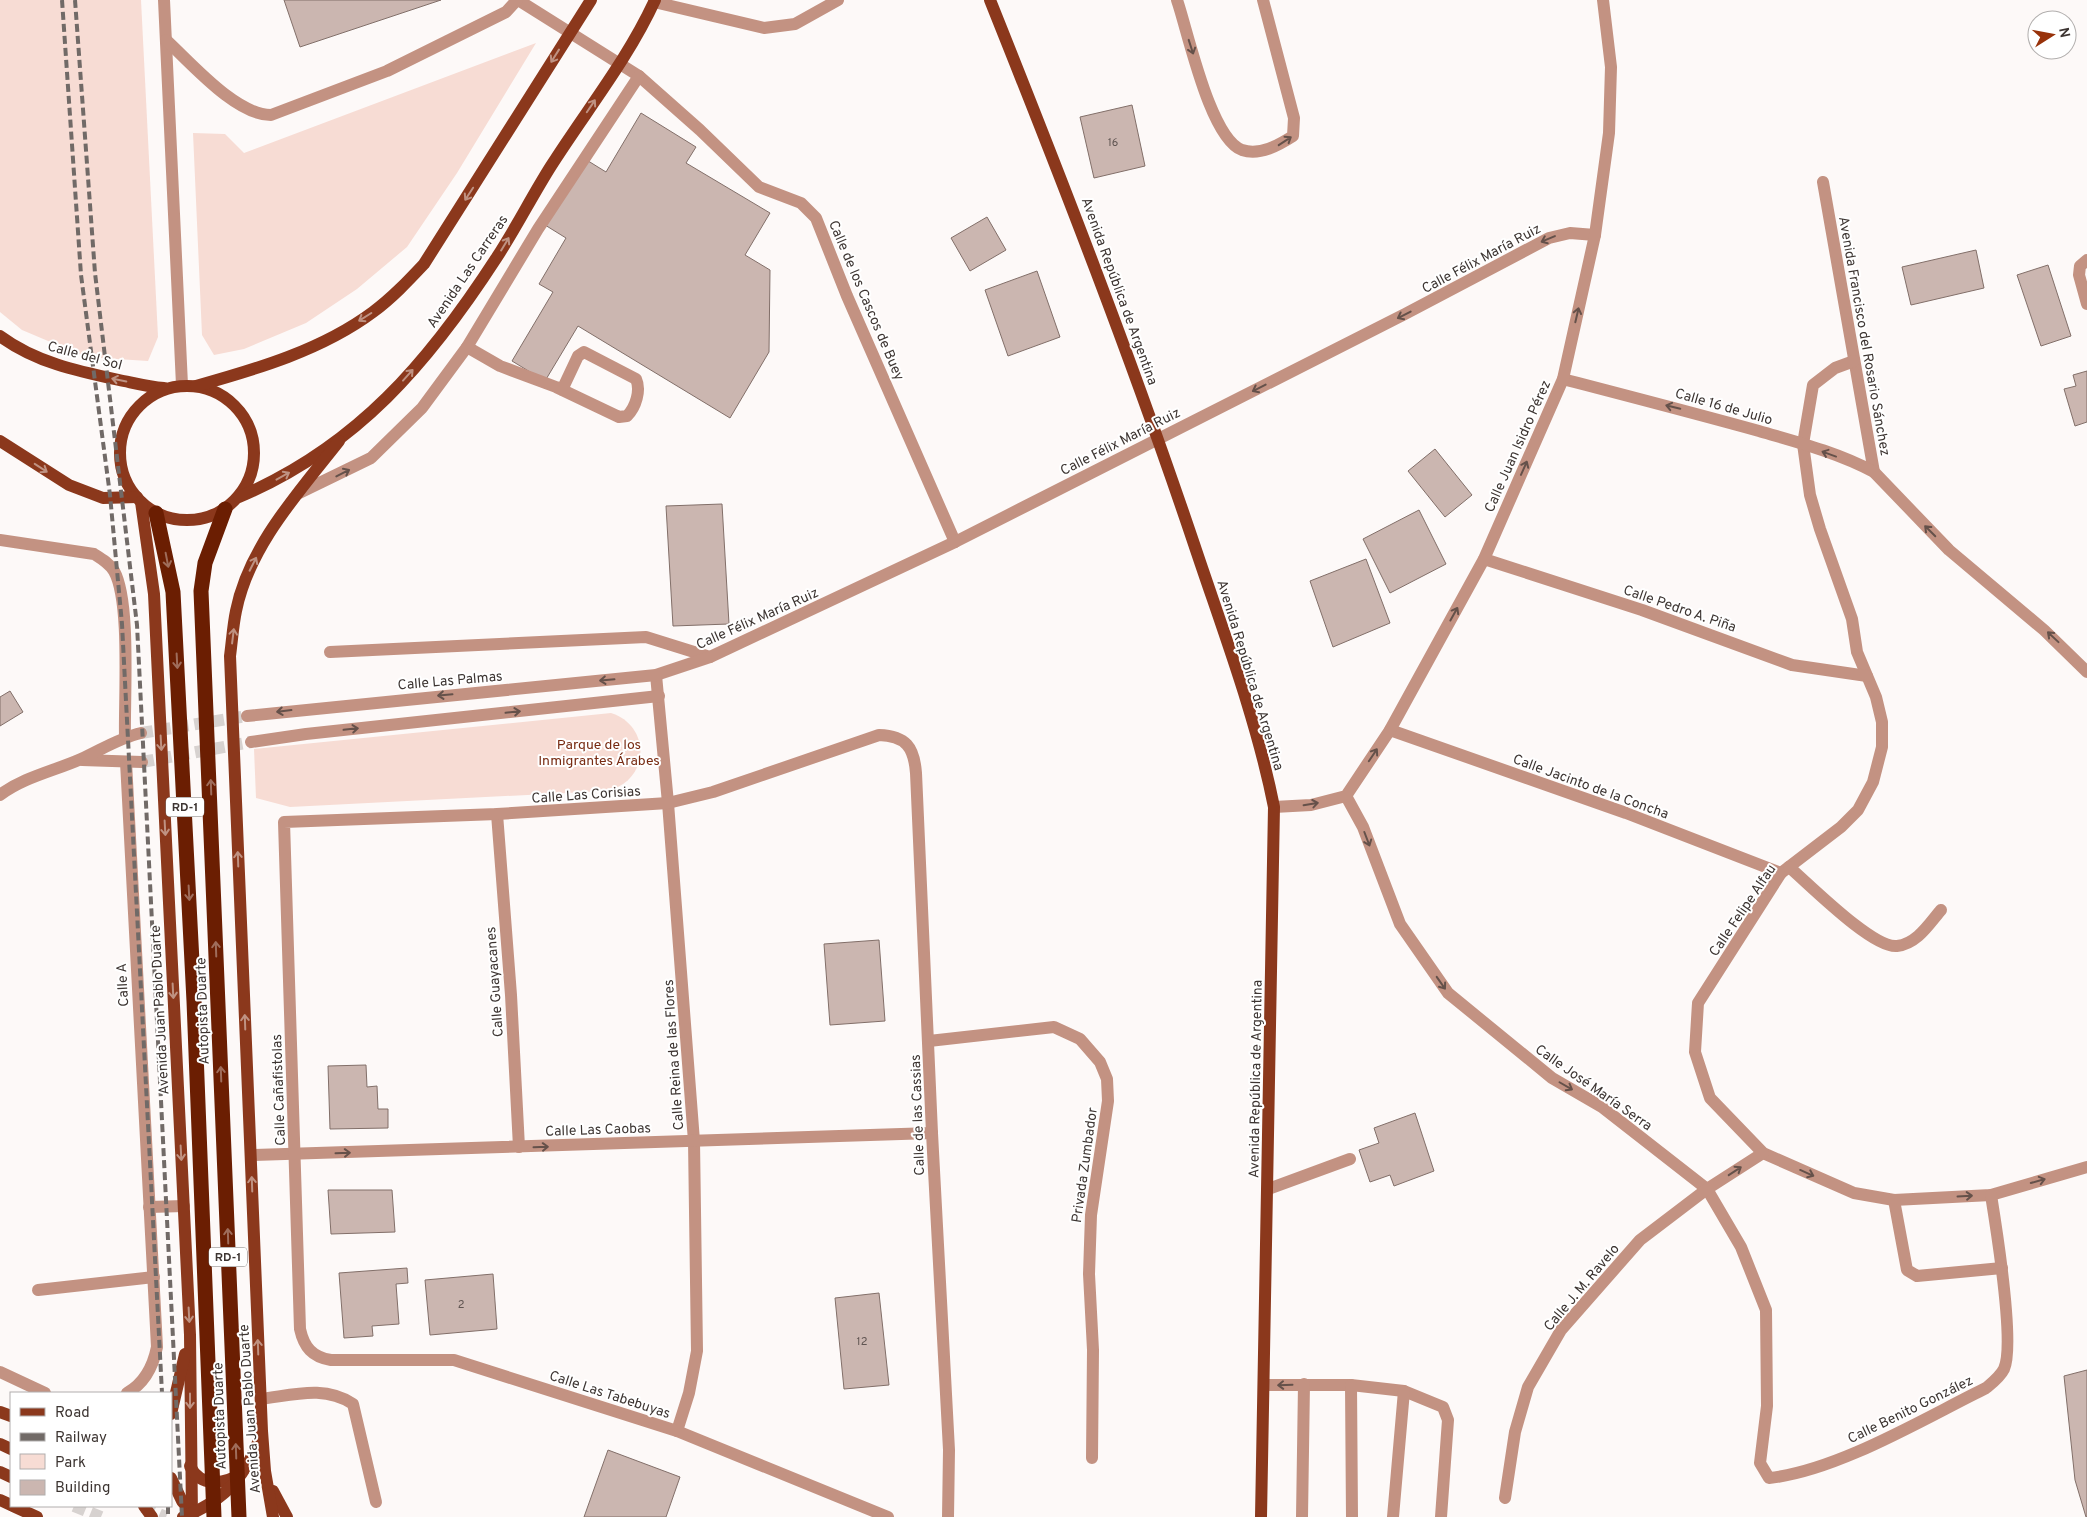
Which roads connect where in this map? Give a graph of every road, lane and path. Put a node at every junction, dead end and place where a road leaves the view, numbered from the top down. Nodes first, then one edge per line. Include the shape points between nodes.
1 (164, 0) edge
2 (518, 0) edge
3 (591, 0) edge
4 (838, 0) edge
5 (990, 0) edge
6 (1177, 0) edge
7 (1263, 0) edge
8 (1603, 0) edge
9 (654, 1) edge
10 (570, 34) junction
11 (166, 40) junction
12 (620, 63) junction
13 (639, 76) junction
14 (1822, 182) dead end
15 (1595, 235) junction
16 (2087, 260) edge
17 (2087, 304) edge
18 (0, 336) edge
19 (467, 347) junction
20 (1854, 361) junction
21 (1563, 379) junction
22 (182, 385) junction
23 (196, 386) junction
24 (167, 388) junction
25 (562, 390) junction
26 (1158, 438) junction
27 (0, 442) edge
28 (339, 442) junction
29 (1803, 444) junction
30 (1874, 472) junction
31 (298, 493) junction
32 (239, 497) junction
33 (139, 500) junction
34 (225, 509) junction
35 (156, 513) junction
36 (0, 540) edge
37 (956, 542) junction
38 (1484, 559) junction
39 (330, 652) dead end
40 (710, 657) junction
41 (2087, 672) edge
42 (656, 675) junction
43 (1867, 676) junction
44 (659, 696) junction
45 (247, 716) tunnel mouth
46 (1390, 730) junction
47 (141, 733) tunnel mouth
48 (879, 735) joint
49 (125, 736) junction
50 (251, 742) tunnel mouth
51 (79, 760) junction
52 (126, 762) junction
53 (142, 762) tunnel mouth
54 (0, 795) edge
55 (1346, 796) junction
56 (668, 803) junction
57 (1274, 807) junction
58 (497, 814) junction
59 (284, 822) joint
60 (1785, 870) junction
61 (1940, 910) dead end
62 (929, 1041) junction
63 (932, 1133) junction
64 (694, 1141) junction
65 (519, 1147) junction
66 (1763, 1152) junction
67 (295, 1154) junction
68 (251, 1155) junction
69 (1350, 1158) dead end
70 (2087, 1167) edge
71 (1268, 1189) junction
72 (1707, 1189) junction
73 (1991, 1195) junction
74 (1894, 1200) junction
75 (149, 1206) junction
76 (184, 1206) junction
77 (2002, 1268) junction
78 (154, 1277) junction
79 (38, 1290) dead end
80 (190, 1335) junction
81 (312, 1354) joint
82 (182, 1370) junction
83 (0, 1372) edge
84 (1304, 1384) junction
85 (1265, 1385) junction
86 (1351, 1385) junction
87 (1404, 1391) junction
88 (43, 1392) edge
89 (128, 1392) edge
90 (168, 1392) edge
91 (261, 1398) junction
92 (172, 1410) edge
93 (262, 1431) junction
94 (677, 1431) junction
95 (1092, 1458) dead end
96 (190, 1466) junction
97 (246, 1470) junction
98 (265, 1471) junction
99 (1768, 1478) joint
100 (172, 1480) edge
101 (1505, 1498) dead end
102 (376, 1502) dead end
103 (16, 1507) edge
104 (191, 1516) edge
105 (37, 1517) edge
106 (214, 1517) edge
107 (239, 1517) edge
108 (273, 1517) edge
109 (287, 1517) edge
110 (888, 1517) edge
111 (948, 1517) edge
112 (1261, 1517) edge
113 (1302, 1517) edge
114 (1352, 1517) edge
115 (1393, 1517) edge
116 (1441, 1517) edge

1 - 11 street
2 - 10 street, Calle de los Cascos de Buey
2 - 11 street via 506,12 387,71 271,115 258,115 238,106
3 - 10 main road
4 - 9 street via 795,24 764,28
5 - 26 main road, Avenida República de Argentina via 1073,206
6 -> 7 street via 1208,104 1228,138 1242,150 1277,146 1293,136 1294,118
8 - 15 street, Calle Juan Isidro Pérez via 1611,67 1609,133
9 - 12 main road, Avenida Las Carreras
10 - 12 street, Calle de los Cascos de Buey
10 -> 23 main road via 424,264 400,289 373,312 318,344 252,370
11 - 22 street
12 - 13 street, Calle de los Cascos de Buey
28 -> 12 main road, Avenida Las Carreras via 384,401 456,318
13 - 19 street via 538,228
13 - 37 street, Calle de los Cascos de Buey via 759,187 801,204 816,218
14 - 20 street, Avenida Francisco del Rosario Sánchez
21 -> 15 street, Calle Juan Isidro Pérez
15 -> 26 street, Calle Félix María Ruiz via 1570,233 1549,238 1406,314
16 - 17 street via 2080,266 2079,275
24 -> 18 main road, Calle del Sol via 93,375 43,360 18,350
19 - 25 street via 500,366
31 -> 19 street via 340,475 381,450 422,408
20 - 29 street, Calle Felipe Alfau via 1834,368 1813,385
20 - 30 street, Avenida Francisco del Rosario Sánchez
29 -> 21 street, Calle 16 de Julio
38 -> 21 street, Calle Juan Isidro Pérez
22 - 23 main road
22 - 24 main road
23 - 32 main road via 216,391 233,403 246,419 253,438 254,459 249,479
24 - 33 main road via 153,394 139,406 121,438 120,457 124,475
25 - 25 street via 619,417 632,411 639,390 636,379 584,352 578,356
26 - 37 street, Calle Félix María Ruiz
26 - 57 main road, Avenida República de Argentina via 1251,712
27 -> 33 main road via 69,484 104,498
28 - 31 main road, Avenida Juan Pablo Duarte
32 -> 28 main road, Avenida Las Carreras via 268,484
30 -> 29 street, Calle 16 de Julio
29 - 43 street, Calle Felipe Alfau via 1815,513 1852,619 1857,652
41 -> 30 street, Avenida Francisco del Rosario Sánchez via 2044,630 1949,550
68 -> 31 main road, Avenida Juan Pablo Duarte via 230,656 236,609 249,571
32 - 34 main road
33 - 35 main road
33 -> 76 main road, Avenida Juan Pablo Duarte via 154,594
34 - 35 main road via 209,517 191,520 173,519
107 -> 34 highway, Autopista Duarte / RD-1 via 202,578
35 -> 106 highway, Autopista Duarte / RD-1 via 173,592 194,1001
36 - 49 street via 94,554 114,571 124,606
37 - 40 street, Calle Félix María Ruiz
38 - 43 street, Calle Pedro A. Piña via 1642,610 1792,665
46 -> 38 street, Calle Juan Isidro Pérez
39 - 40 street via 646,637
40 - 42 street, Calle Félix María Ruiz
42 - 44 street, Calle Reina de las Flores
42 -> 45 street, Calle Las Palmas
43 - 60 street, Calle Felipe Alfau via 1882,722 1882,747 1873,782 1858,810
50 -> 44 street
44 - 56 street, Calle Reina de las Flores
55 -> 46 street, Calle Juan Isidro Pérez
46 - 60 street, Calle Jacinto de la Concha
47 - 49 street
48 - 56 street, Calle Las Corisias via 713,792
48 - 62 street, Calle de las Cassias via 905,742 915,760
49 - 51 street
51 - 52 street
51 - 54 street via 49,769
52 - 53 street
52 - 75 street, Calle A
57 -> 55 street via 1311,805
55 -> 72 street, Calle José María Serra via 1363,827 1400,924 1448,993 1552,1078 1602,1107
56 - 58 street, Calle Las Corisias
56 - 64 street, Calle Reina de las Flores
57 - 71 main road, Avenida República de Argentina
58 - 59 street, Calle Las Corisias
58 - 65 street, Calle Guayacanes
59 - 67 street, Calle Cañafistolas
60 - 61 street, Calle Jacinto de la Concha via 1881,942 1897,946 1918,938
60 - 66 street, Calle Felipe Alfau via 1698,1003 1695,1052 1710,1098
62 - 63 street, Calle de las Cassias
62 - 95 street, Privada Zumbador via 1054,1027 1080,1039 1100,1062 1108,1101 1091,1215
63 - 64 street, Calle Las Caobas
63 - 111 street, Calle de las Cassias via 949,1450
65 -> 64 street, Calle Las Caobas
64 - 94 street, Calle Reina de las Flores via 697,1351
67 -> 65 street, Calle Las Caobas
72 -> 66 street, Calle J. M. Ravelo
66 -> 74 street, Calle Felipe Alfau via 1854,1194
67 - 68 street, Calle Las Caobas
67 - 81 street, Calle Cañafistolas via 300,1329 303,1343
91 -> 68 main road, Avenida Juan Pablo Duarte
69 - 71 street
73 -> 70 street, Calle Felipe Alfau
71 - 85 main road, Avenida República de Argentina
72 - 99 street, Calle José María Serra via 1742,1247 1766,1310 1767,1406 1760,1463
72 - 101 street, Calle J. M. Ravelo via 1640,1240 1561,1330 1528,1387 1515,1432
74 -> 73 street, Calle Felipe Alfau
73 - 77 street, Calle Benito González
74 - 77 street via 1907,1270 1917,1276
75 - 76 street
75 - 78 street, Calle A
76 -> 80 main road, Avenida Juan Pablo Duarte
77 - 99 street, Calle Benito González via 2007,1339 2005,1368 1997,1379 1986,1388 1851,1454 1783,1477
78 - 79 street
78 - 89 street, Calle A via 157,1347 153,1365
80 - 82 main road
80 -> 96 main road, Avenida Juan Pablo Duarte
81 - 94 street, Calle Las Tabebuyas via 331,1360 454,1360
82 - 90 main road
82 - 92 main road
83 - 88 street
84 -> 85 street
84 - 86 street
84 - 113 street
85 - 112 main road, Avenida República de Argentina
86 - 87 street
86 - 114 street
87 - 115 street
87 - 116 street via 1443,1407 1448,1420
91 - 93 main road, Avenida Juan Pablo Duarte
91 - 102 street via 320,1392 339,1394 354,1404
93 - 97 main road
93 - 98 main road, Avenida Juan Pablo Duarte
94 - 110 street, Calle Las Tabebuyas
96 - 97 main road via 201,1479 216,1483 231,1480
96 - 104 main road, Avenida Juan Pablo Duarte
97 - 104 main road via 233,1487
98 - 108 main road, Avenida Juan Pablo Duarte
98 - 109 main road via 278,1504
100 - 104 main road
103 - 105 main road

